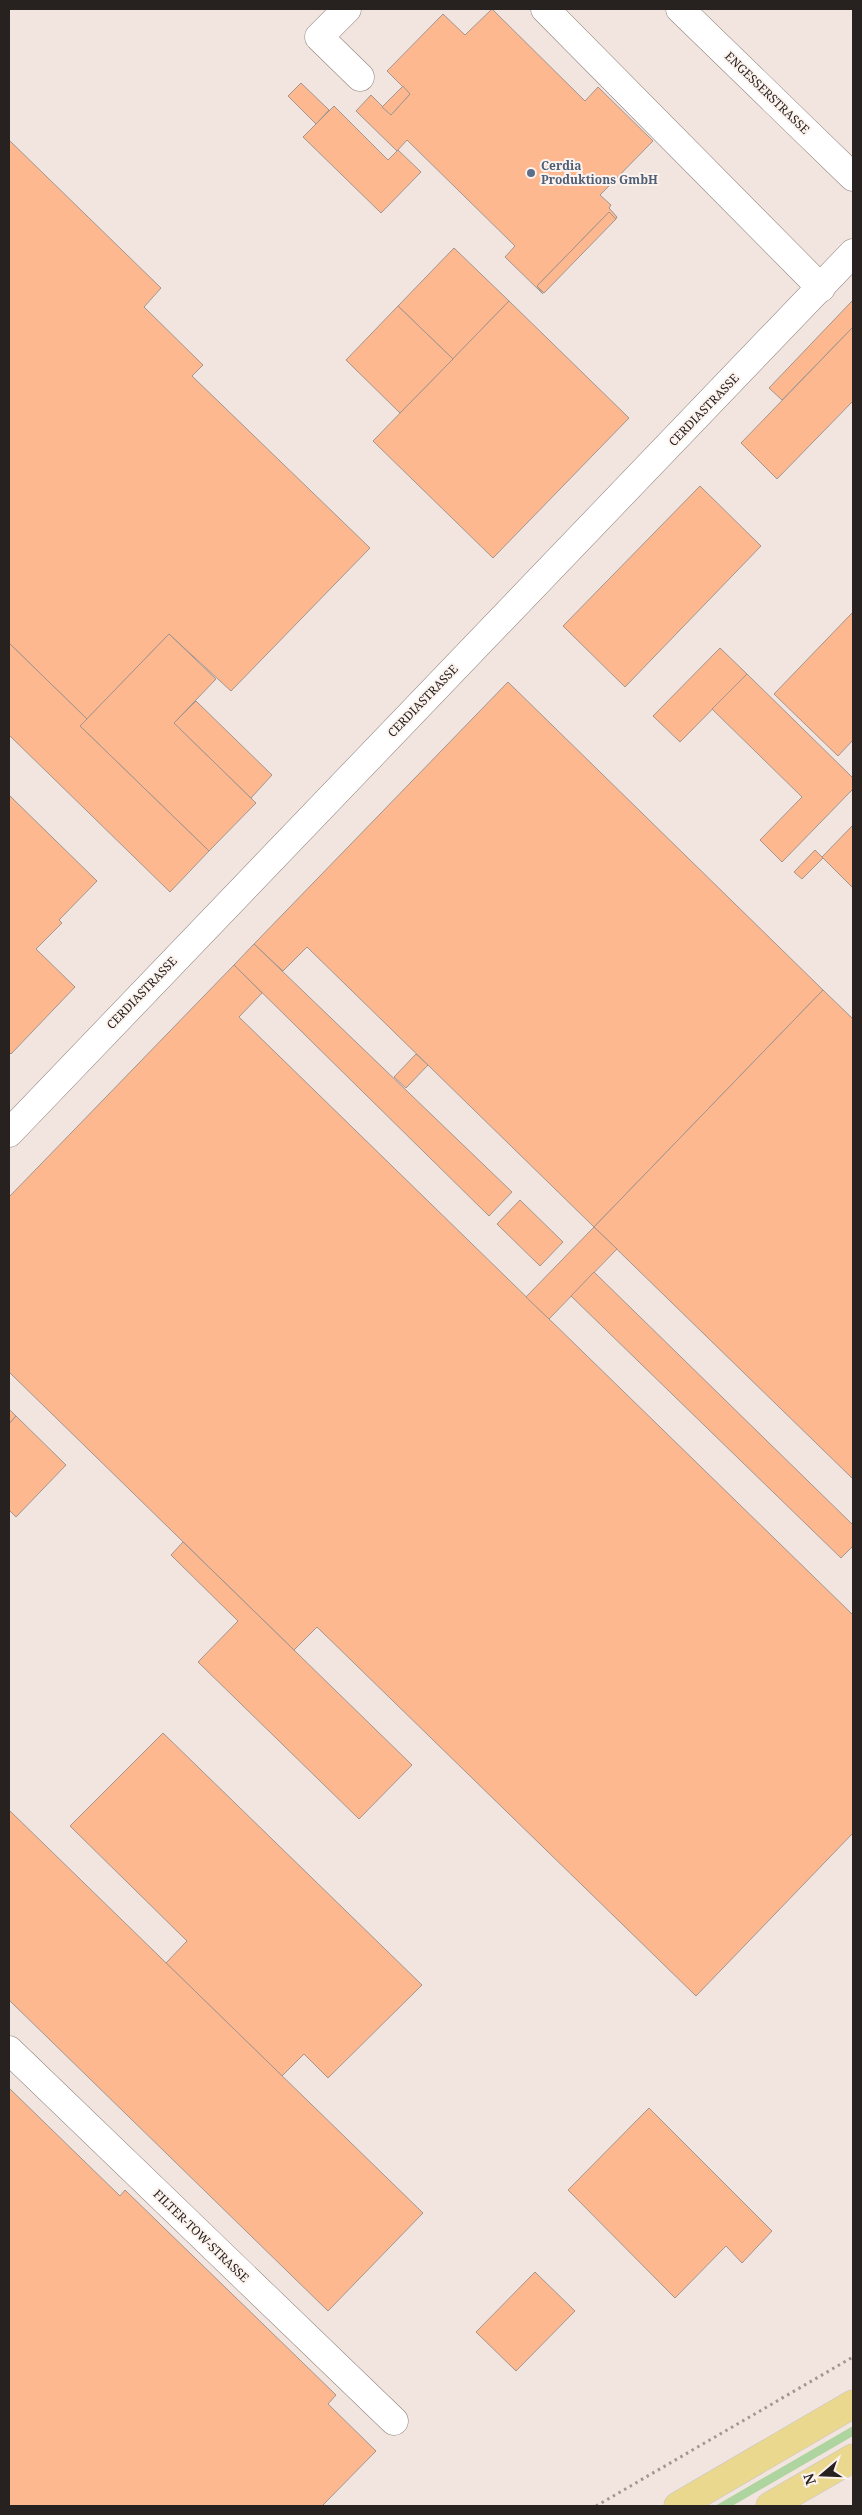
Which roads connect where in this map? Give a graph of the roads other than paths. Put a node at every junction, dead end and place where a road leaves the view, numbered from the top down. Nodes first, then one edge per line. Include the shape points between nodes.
1 (347, 9) edge
2 (545, 9) edge
3 (680, 9) edge
4 (360, 77) dead end
5 (853, 177) edge
6 (837, 270) edge
7 (9, 1132) edge
8 (9, 2050) edge
9 (853, 2404) edge
10 (394, 2421) dead end
11 (853, 2458) edge
12 (678, 2506) edge
13 (770, 2506) edge

1 - 4 street via 319,37
2 - 6 street
3 - 5 street, ENGESSERSTRASSE
6 - 7 street, CERDIASTRASSE
8 - 10 street, FILTER-TOW-STRASSE
9 - 12 main road
11 - 13 main road

